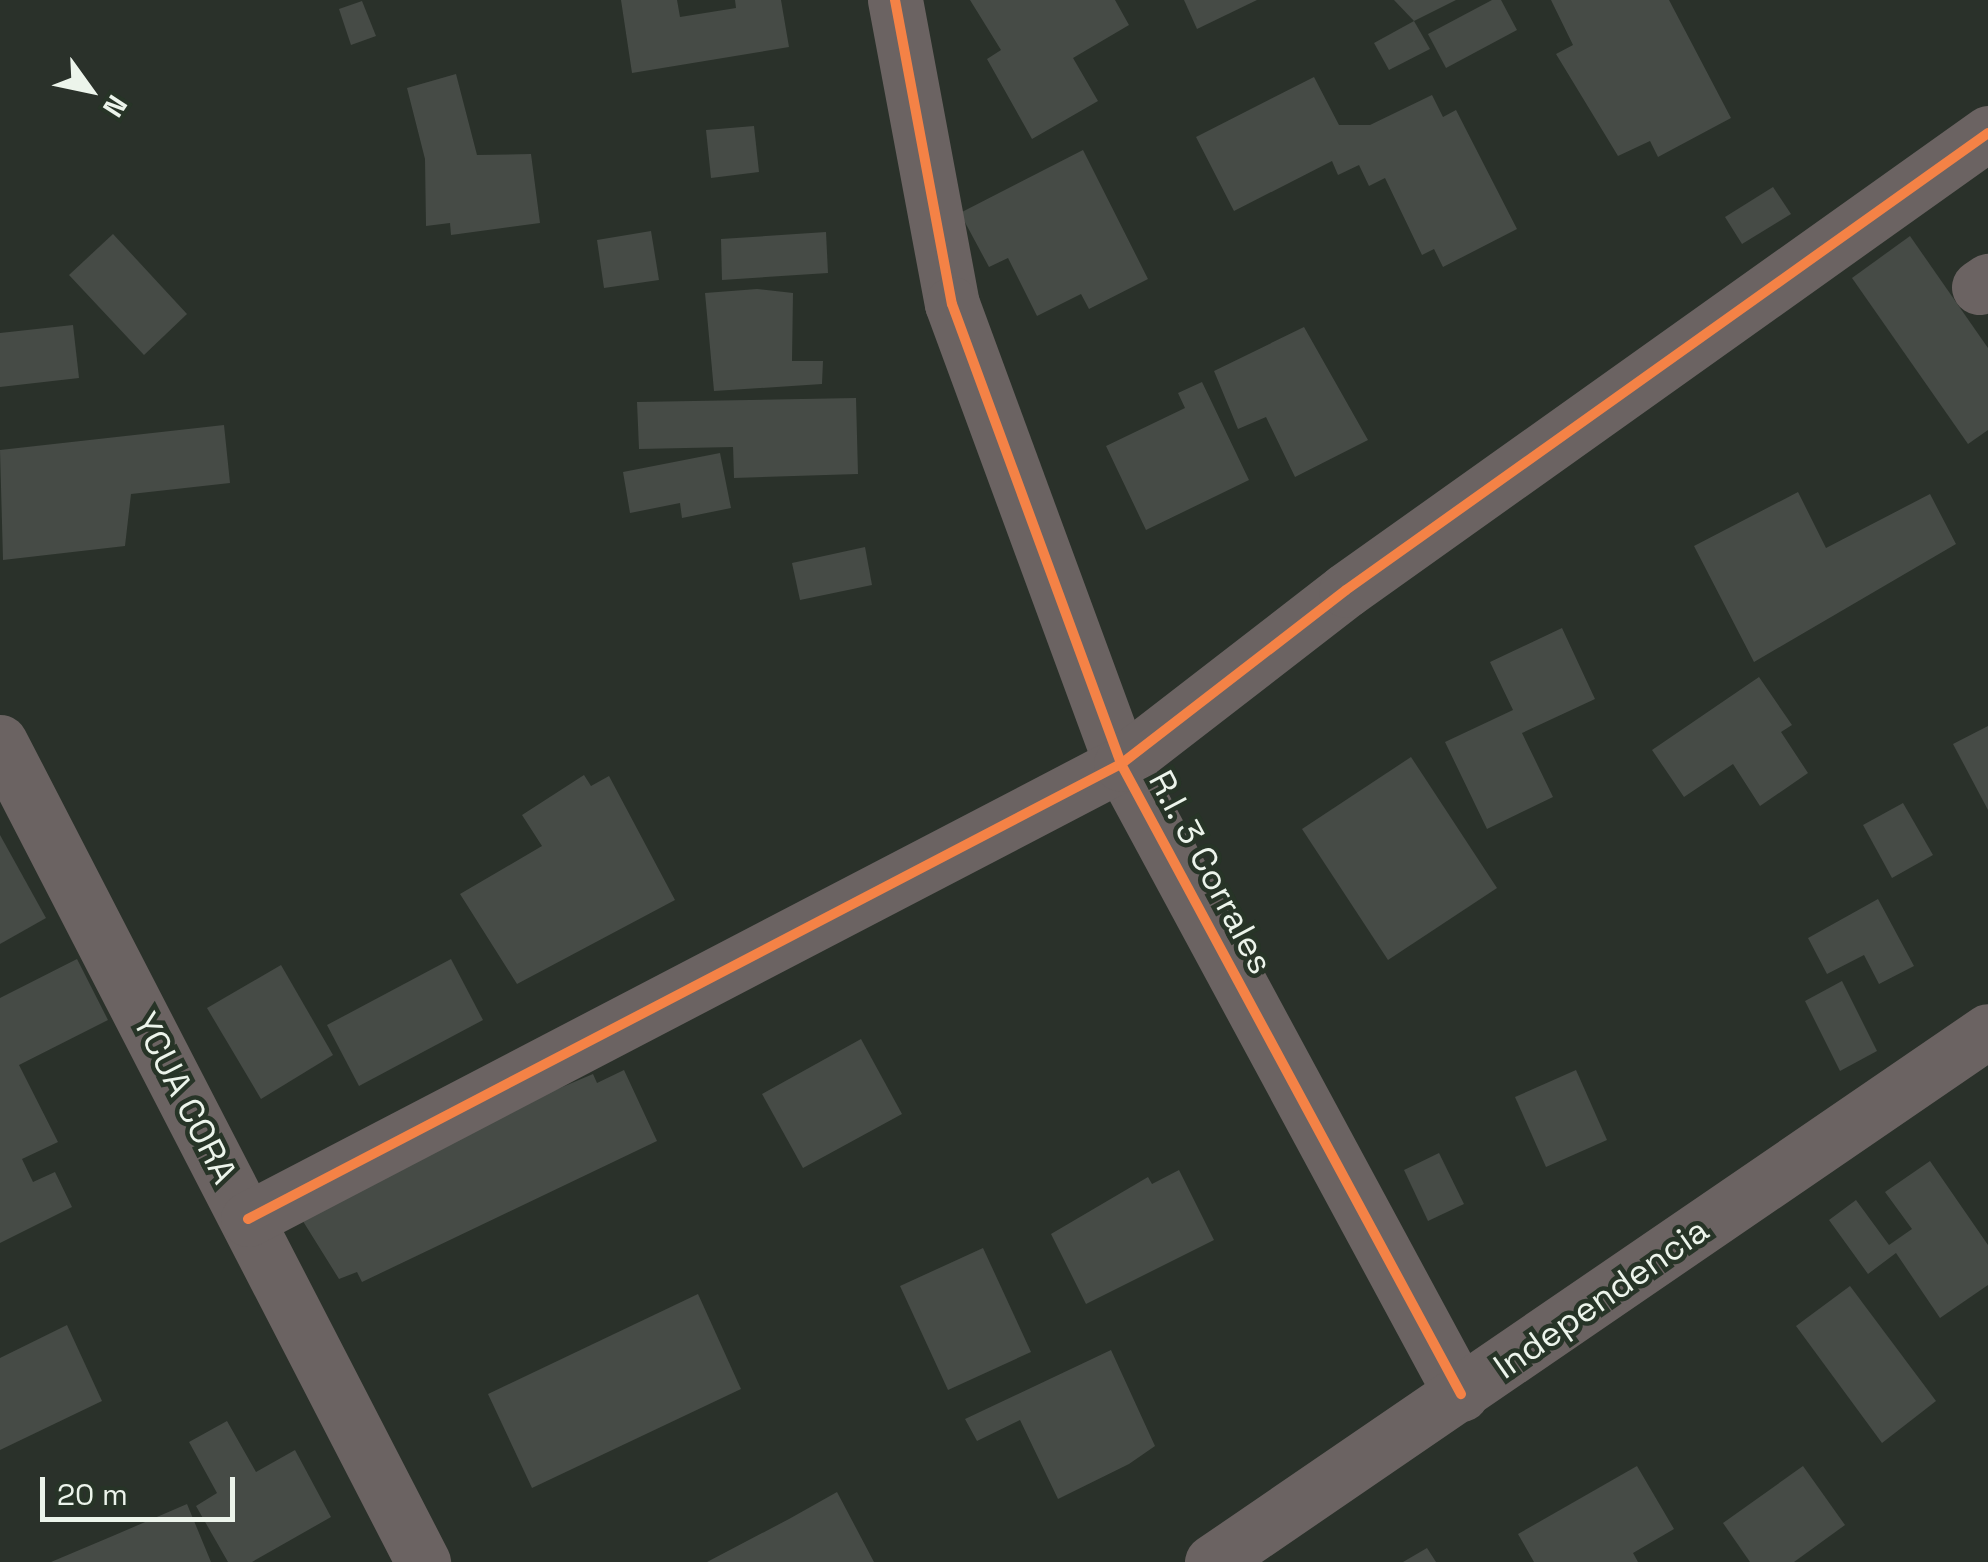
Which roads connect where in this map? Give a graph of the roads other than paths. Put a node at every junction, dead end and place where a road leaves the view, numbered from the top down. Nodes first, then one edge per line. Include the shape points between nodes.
1 (894, 0) edge
2 (1988, 133) edge
3 (0, 742) edge
4 (1121, 764) junction
5 (1988, 1031) edge
6 (248, 1219) junction
7 (1461, 1394) junction
8 (423, 1562) edge
9 (1212, 1562) edge

1 - 4 street, R.I. 3 Corrales via 952,304
2 - 4 street via 1346,590
3 - 6 street, YCUA CORA
4 - 6 street
4 - 7 street, R.I. 3 Corrales
5 - 7 street, Independencia
6 - 8 street, YCUA CORA
7 - 9 street, Independencia

